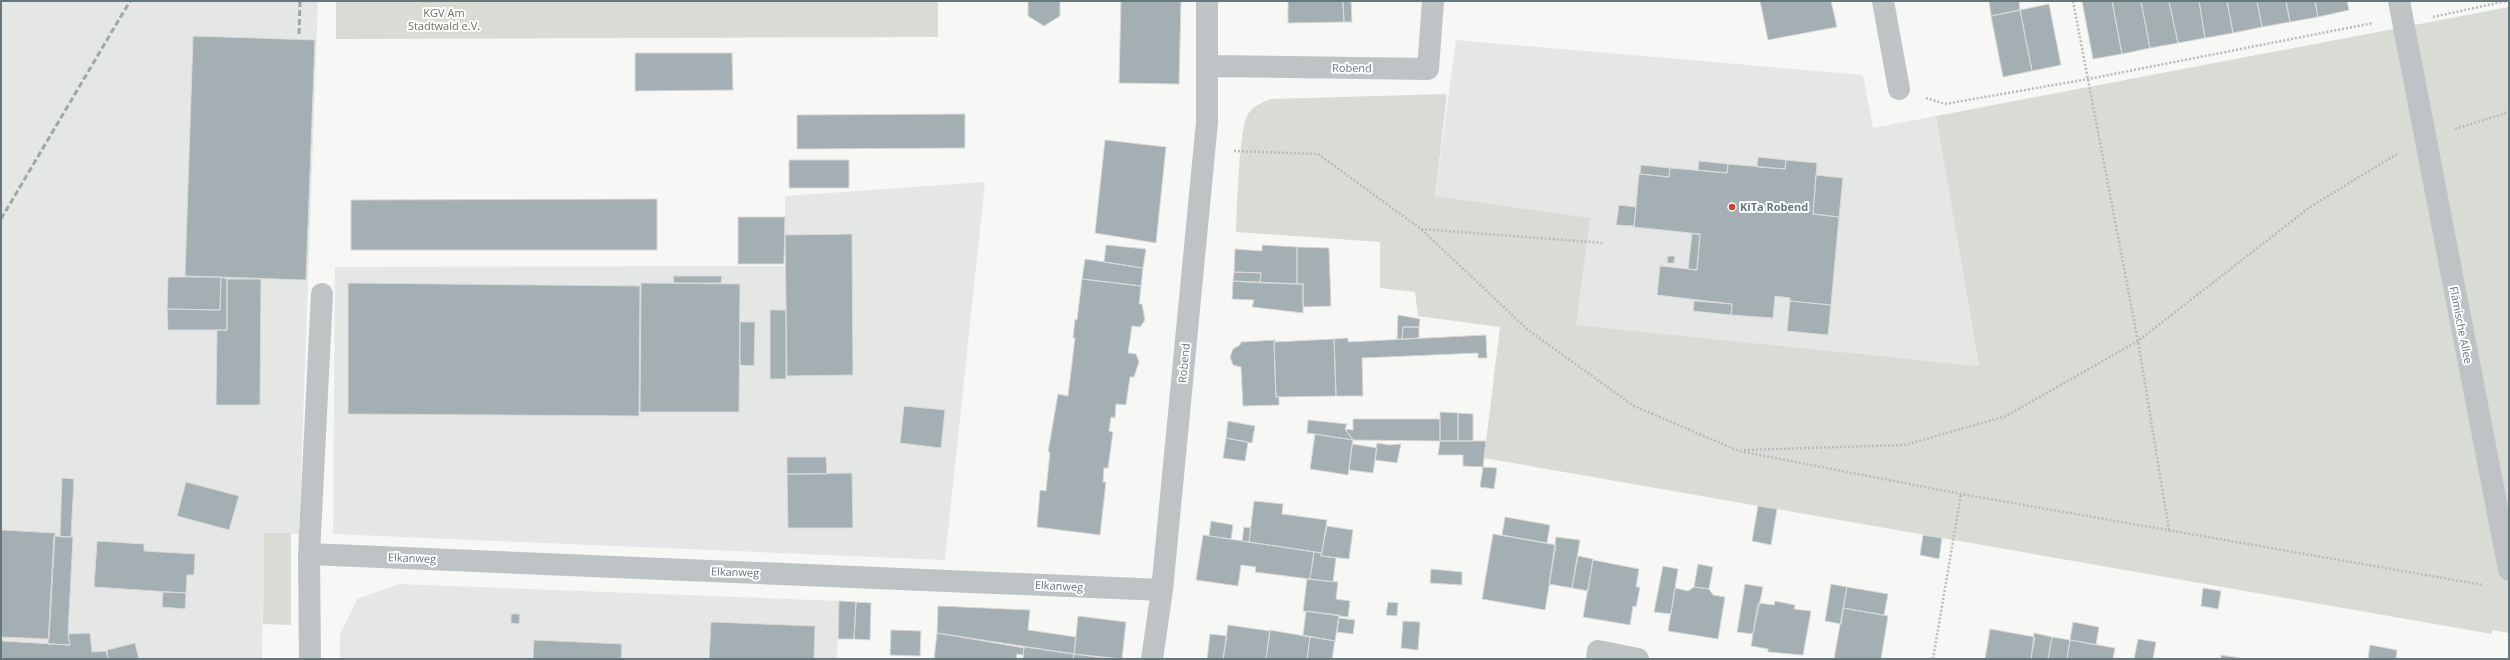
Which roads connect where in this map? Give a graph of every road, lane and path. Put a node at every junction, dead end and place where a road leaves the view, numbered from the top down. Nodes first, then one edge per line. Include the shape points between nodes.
1 (1208, 1) edge
2 (1433, 1) edge
3 (1883, 1) edge
4 (2073, 1) edge
5 (2399, 1) edge
6 (2506, 1) edge
7 (2403, 23) junction
8 (1208, 66) junction
9 (2088, 79) junction
10 (1899, 89) joint
11 (2509, 112) edge
12 (2424, 138) junction
13 (1205, 150) junction
14 (1421, 229) junction
15 (1604, 243) dead end
16 (322, 294) dead end
17 (2138, 341) junction
18 (1739, 450) junction
19 (1961, 494) junction
20 (2169, 530) junction
21 (309, 554) junction
22 (2509, 570) edge
23 (2486, 586) dead end
24 (1162, 590) junction
25 (1598, 655) edge
26 (310, 659) edge
27 (1152, 659) edge
28 (1638, 659) edge
29 (1933, 659) edge

1 - 8 street, Robend
2 - 8 street, Robend via 1428,69
3 - 10 street
4 - 9 path
5 - 7 street, Flämische Allee
6 - 7 path
7 - 9 path via 2370,24
7 - 12 street, Flämische Allee
8 - 13 street, Robend
9 - 10 path via 1945,104
9 - 17 path
11 - 12 path
12 - 17 path via 2310,207
12 - 22 street, Flämische Allee
13 - 14 path via 1318,154
13 - 24 street, Robend
14 - 15 path
14 - 18 path via 1528,330 1634,406
16 - 21 street
17 - 18 path via 2006,416 1905,445
17 - 20 path
18 - 19 path
19 - 20 path
19 - 29 path
20 - 23 path
21 - 24 street, Elkanweg
21 - 26 street
24 - 27 street, Robend
25 - 28 street

